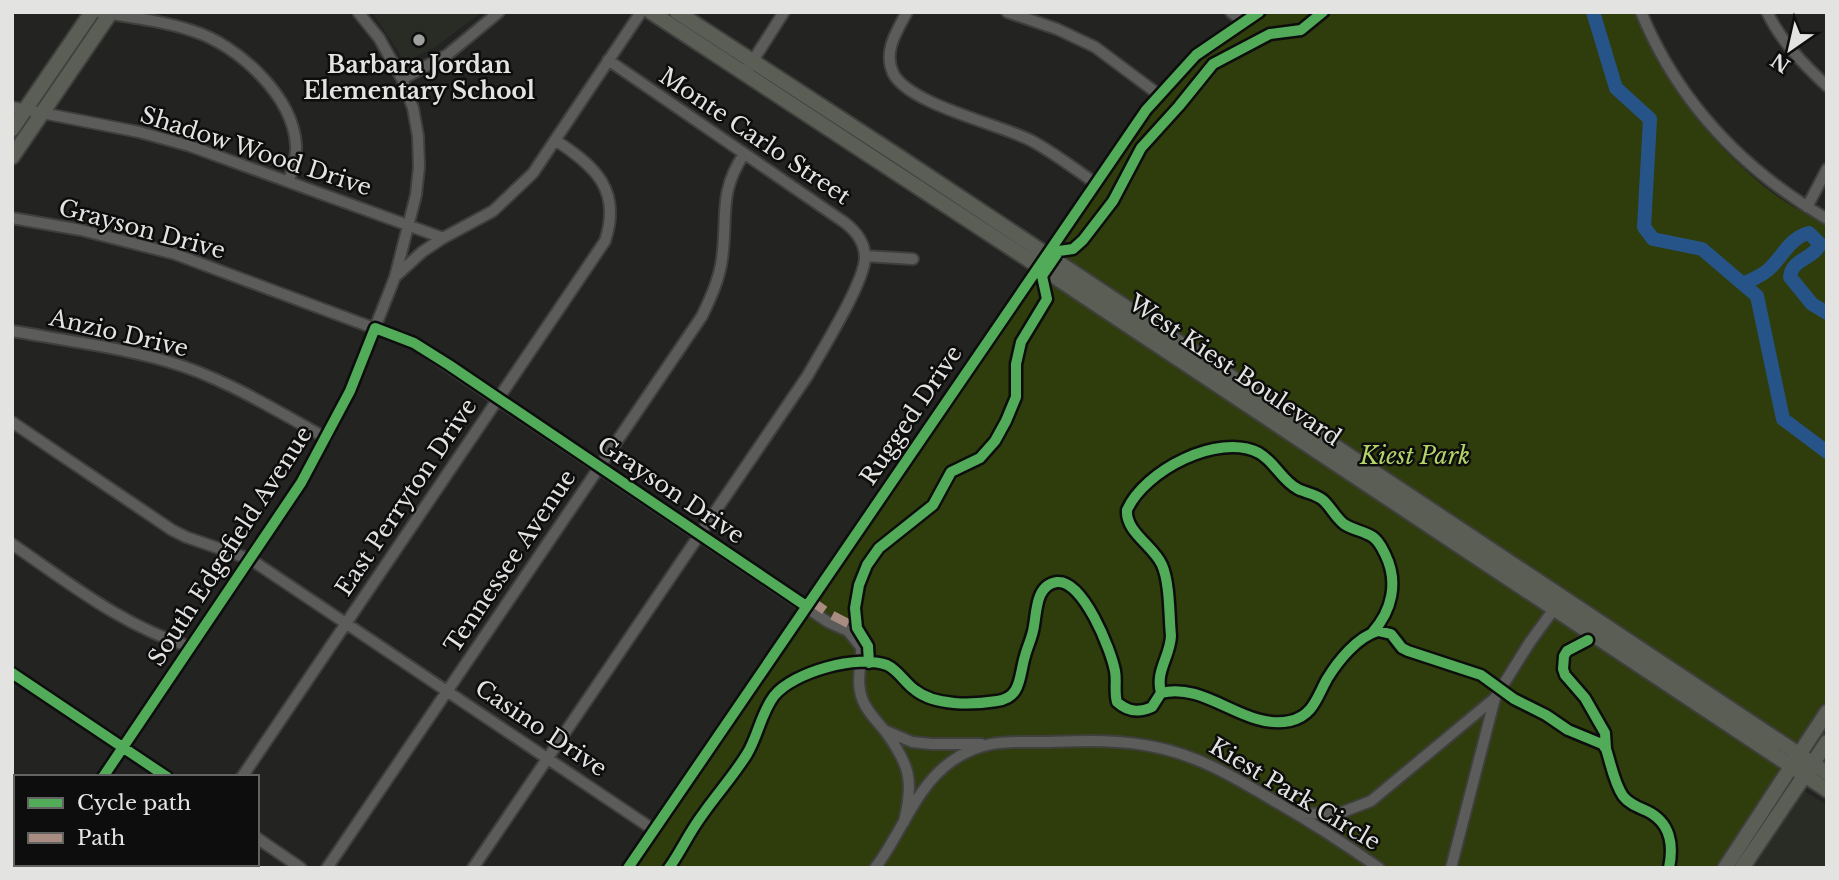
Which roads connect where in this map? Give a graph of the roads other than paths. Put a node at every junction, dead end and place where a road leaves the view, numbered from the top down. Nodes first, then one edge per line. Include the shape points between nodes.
1 (92, 12) edge
2 (359, 12) edge
3 (499, 12) edge
4 (641, 12) edge
5 (651, 12) edge
6 (677, 12) edge
7 (784, 12) edge
8 (907, 12) edge
9 (1007, 12) edge
10 (1231, 12) edge
11 (1259, 12) edge
12 (1641, 12) edge
13 (1767, 12) edge
14 (107, 13) edge
15 (1243, 22) junction
16 (608, 60) junction
17 (749, 67) junction
18 (402, 79) junction
19 (1827, 86) edge
20 (1158, 94) junction
21 (19, 108) edge
22 (43, 112) junction
23 (12, 130) edge
24 (555, 140) junction
25 (744, 154) junction
26 (12, 158) edge
27 (1827, 170) edge
28 (289, 181) junction
29 (1095, 183) junction
30 (1807, 207) junction
31 (12, 218) edge
32 (1827, 219) edge
33 (407, 226) junction
34 (443, 237) junction
35 (865, 256) junction
36 (912, 258) dead end
37 (1042, 261) junction
38 (395, 277) junction
39 (375, 328) junction
40 (12, 331) edge
41 (499, 399) junction
42 (12, 422) edge
43 (326, 438) junction
44 (599, 467) junction
45 (699, 535) junction
46 (12, 544) edge
47 (250, 559) junction
48 (1563, 597) junction
49 (806, 606) junction
50 (1554, 610) junction
51 (347, 621) junction
52 (191, 647) junction
53 (12, 673) edge
54 (448, 690) junction
55 (1494, 698) junction
56 (1827, 712) edge
57 (884, 730) junction
58 (1827, 742) edge
59 (985, 744) junction
60 (123, 747) junction
61 (547, 758) junction
62 (1796, 762) junction
63 (1809, 770) junction
64 (1827, 774) edge
65 (104, 775) edge
66 (164, 775) edge
67 (243, 775) edge
68 (1827, 790) edge
69 (1296, 814) junction
70 (904, 822) junction
71 (654, 830) junction
72 (259, 839) edge
73 (301, 868) edge
74 (327, 868) edge
75 (473, 868) edge
76 (628, 868) edge
77 (875, 868) edge
78 (1379, 868) edge
79 (1451, 868) edge
80 (1725, 868) edge
81 (1742, 868) edge

1 - 21 main road
2 - 18 street, South Edgefield Avenue
3 - 18 street via 446,55
4 - 16 street, South Edgefield Avenue
5 - 17 main road, West Kiest Boulevard
6 - 17 main road, West Kiest Boulevard
7 - 17 street
8 - 29 street via 889,51 899,81 936,103 1032,141
9 - 20 street via 1095,47
10 - 15 street
11 - 15 street, Rugged Drive
12 - 30 street via 1670,73 1710,125 1763,176
13 - 19 street via 1790,49
14 - 22 main road
14 - 28 street via 195,31 232,50 257,71 282,104 294,131 296,154
15 - 20 street, Rugged Drive via 1196,55
16 - 24 street, South Edgefield Avenue
16 - 25 street, Monte Carlo Street
17 - 37 main road, West Kiest Boulevard
18 - 33 street, South Edgefield Avenue via 413,108 419,156 416,195
20 - 29 street, Rugged Drive
21 - 22 street, Shadow Wood Drive
21 - 23 main road
22 - 26 main road
22 - 28 street, Shadow Wood Drive via 190,146
24 - 34 street, South Edgefield Avenue via 507,200
24 - 41 street, East Perryton Drive via 597,173 607,190 610,226 598,253
25 - 35 street, Monte Carlo Street via 852,228
25 - 44 street, Tennessee Avenue via 724,202 722,261 712,295
27 - 30 street
28 - 33 street, Shadow Wood Drive
29 - 37 street, Rugged Drive
30 - 32 street
31 - 39 street, Grayson Drive via 175,254
33 - 34 street, Shadow Wood Drive
33 - 38 street, South Edgefield Avenue
34 - 38 street, South Edgefield Avenue
35 - 36 street
35 - 45 street via 859,279 808,375
37 - 48 main road, West Kiest Boulevard
37 - 49 street, Rugged Drive
37 - 50 main road, West Kiest Boulevard
38 - 39 street, South Edgefield Avenue
39 - 41 street, Grayson Drive via 414,343
39 - 43 street, South Edgefield Avenue
40 - 43 street, Anzio Drive via 168,362 239,391
41 - 44 street, Grayson Drive
41 - 51 street, East Perryton Drive
42 - 47 street, Casino Drive via 172,530
43 - 47 street, South Edgefield Avenue
44 - 45 street, Grayson Drive
44 - 54 street, Tennessee Avenue
45 - 49 street, Grayson Drive
45 - 61 street
46 - 52 street via 122,618
47 - 51 street, Casino Drive
47 - 52 street, South Edgefield Avenue
48 - 50 street
48 - 62 main road, West Kiest Boulevard
49 - 57 street, Grayson Drive via 858,641 862,699
49 - 71 street, Rugged Drive
50 - 55 street
50 - 62 main road, West Kiest Boulevard
51 - 54 street, Casino Drive
51 - 67 street, East Perryton Drive
52 - 60 street, South Edgefield Avenue
53 - 60 street
54 - 61 street, Casino Drive
54 - 74 street, Tennessee Avenue
55 - 69 street via 1371,801 1340,813
55 - 79 street
56 - 62 main road
57 - 59 street via 912,742
57 - 70 street, Grayson Drive via 909,774
58 - 63 main road
59 - 69 street, Kiest Park Circle via 1097,741 1155,747 1206,762
59 - 70 street, Kiest Park Circle via 932,778
60 - 65 street, South Edgefield Avenue
60 - 66 street
61 - 71 street, Casino Drive
61 - 75 street
62 - 63 main road, West Kiest Boulevard
62 - 80 main road
63 - 64 main road, West Kiest Boulevard
63 - 68 main road, West Kiest Boulevard
63 - 81 main road
69 - 78 street, Kiest Park Circle
70 - 77 street, Kiest Park Circle
71 - 76 street, Rugged Drive
72 - 73 street

